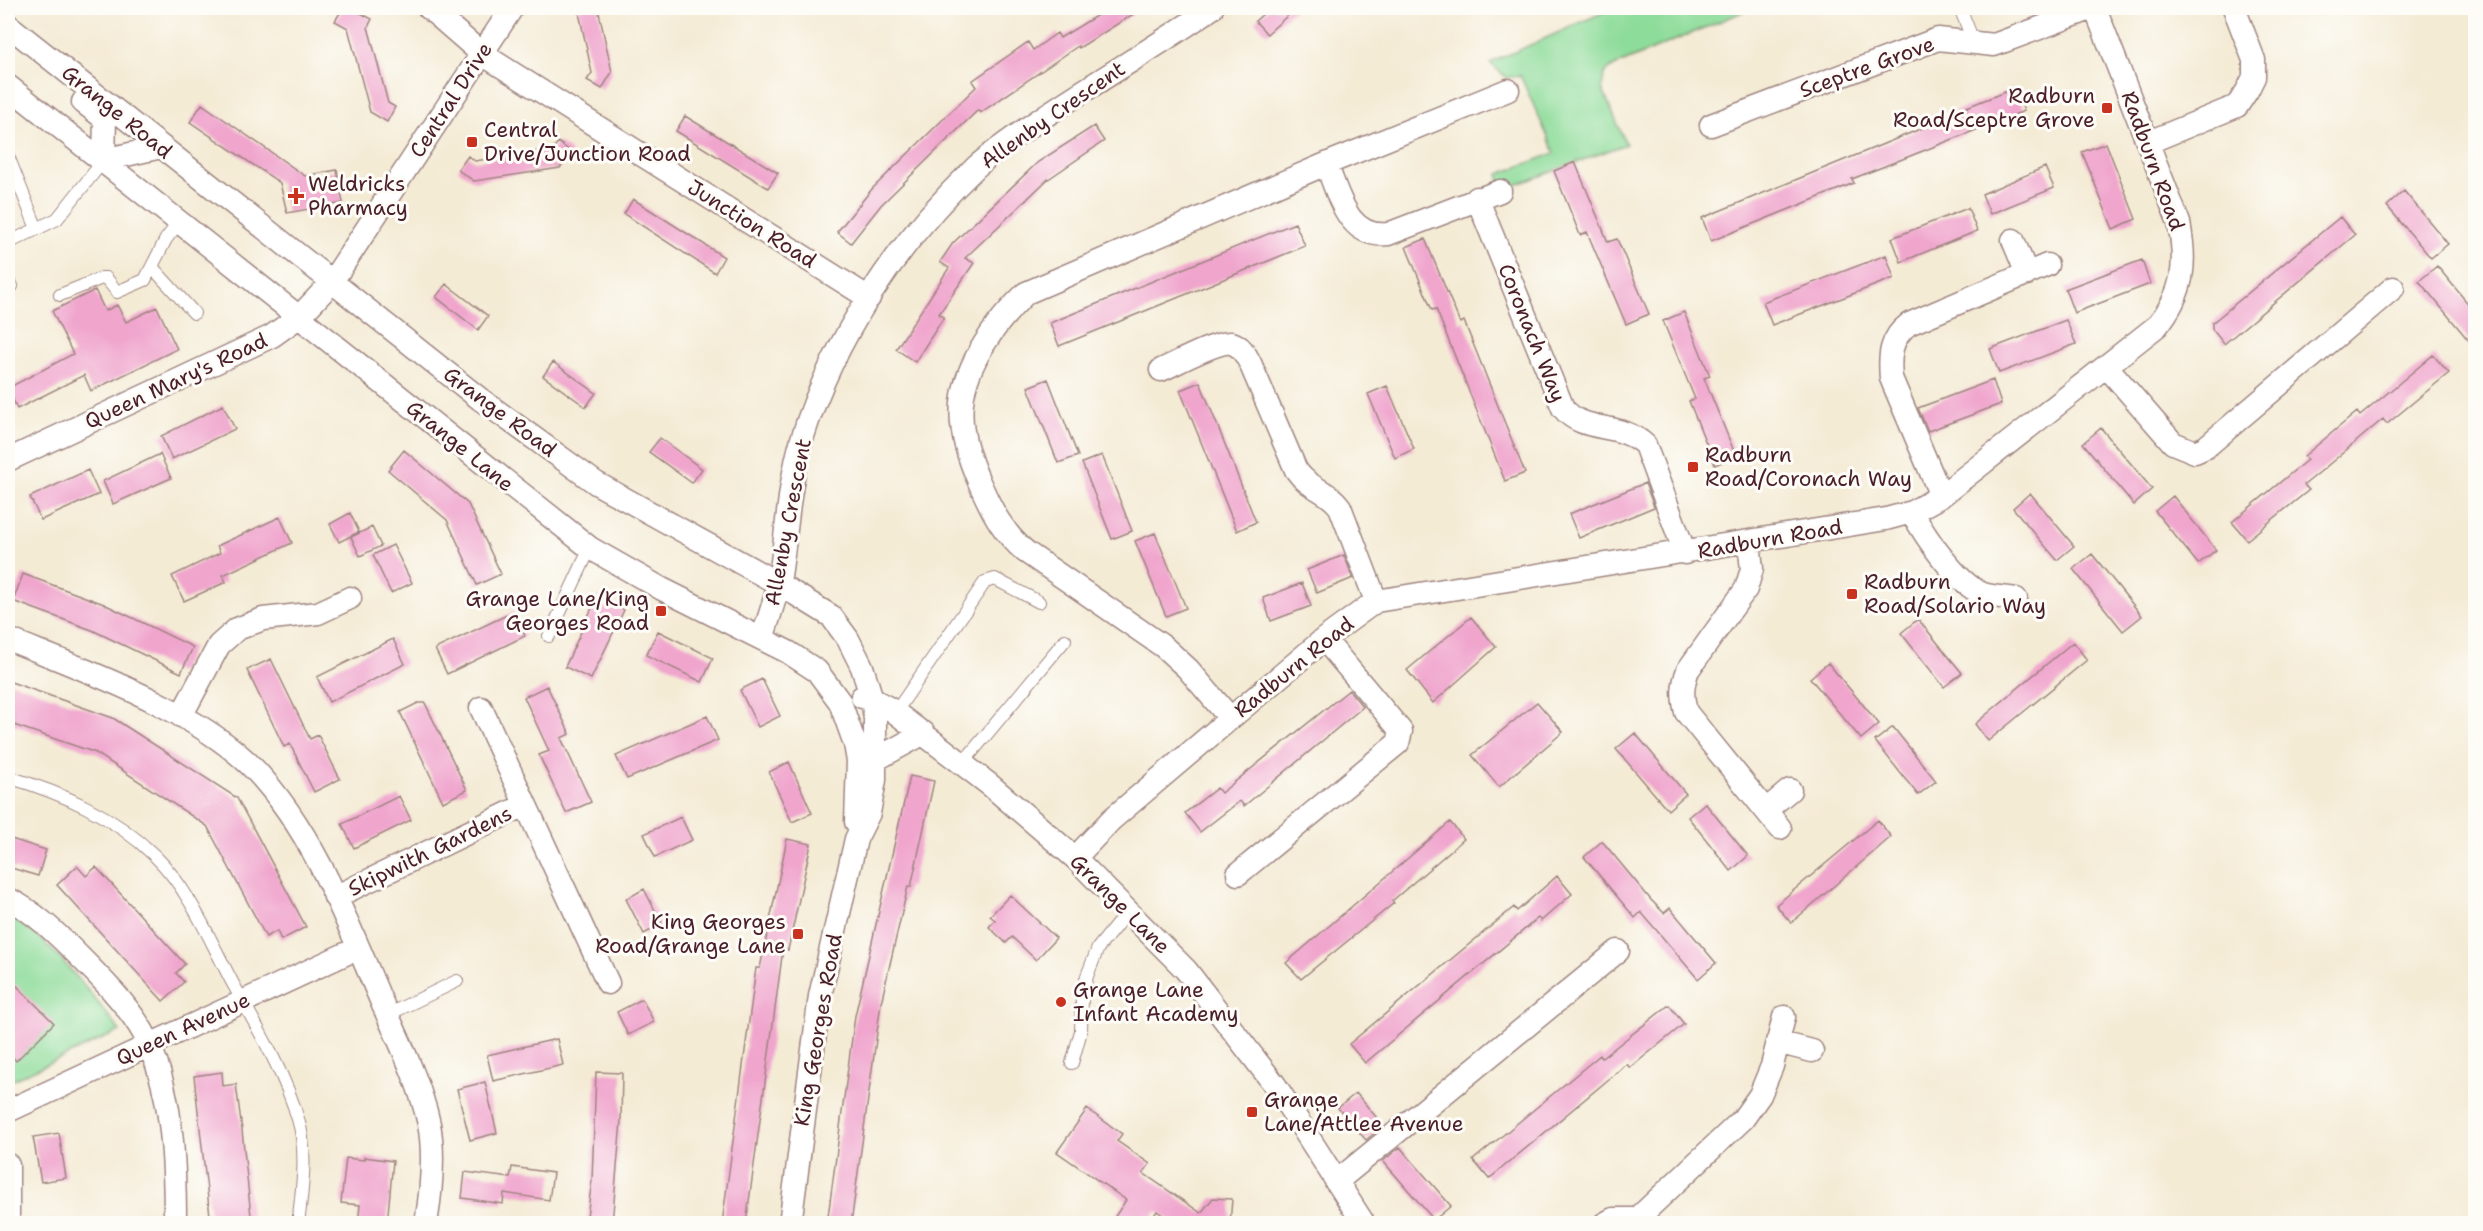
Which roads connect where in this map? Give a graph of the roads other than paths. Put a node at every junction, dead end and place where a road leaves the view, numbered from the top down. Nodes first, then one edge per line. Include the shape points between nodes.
1 (429, 8) edge
2 (512, 8) edge
3 (1212, 8) edge
4 (1960, 8) edge
5 (2094, 8) edge
6 (2234, 8) edge
7 (8, 25) edge
8 (1974, 43) junction
9 (40, 51) junction
10 (482, 54) junction
11 (8, 86) edge
12 (1508, 90) dead end
13 (1711, 125) dead end
14 (2149, 142) junction
15 (161, 147) junction
16 (8, 156) edge
17 (104, 160) junction
18 (1326, 164) junction
19 (1500, 191) dead end
20 (1477, 198) junction
21 (180, 221) junction
22 (37, 229) junction
23 (2013, 240) dead end
24 (8, 243) edge
25 (2048, 265) dead end
26 (153, 268) junction
27 (2027, 274) junction
28 (332, 283) junction
29 (2394, 288) dead end
30 (60, 295) dead end
31 (869, 298) junction
32 (194, 313) dead end
33 (300, 316) junction
34 (2107, 367) junction
35 (1161, 370) dead end
36 (8, 460) edge
37 (1941, 496) junction
38 (1912, 512) junction
39 (1749, 543) junction
40 (590, 548) junction
41 (1685, 553) junction
42 (779, 584) junction
43 (350, 598) dead end
44 (2016, 599) dead end
45 (1376, 601) junction
46 (1039, 602) dead end
47 (549, 636) dead end
48 (8, 639) edge
49 (762, 639) junction
50 (1065, 639) dead end
51 (1324, 639) junction
52 (836, 696) junction
53 (872, 699) junction
54 (482, 708) dead end
55 (895, 713) junction
56 (181, 716) junction
57 (1230, 718) junction
58 (924, 734) junction
59 (867, 761) junction
60 (962, 764) junction
61 (8, 777) edge
62 (1790, 790) dead end
63 (525, 805) junction
64 (1766, 810) junction
65 (1780, 828) dead end
66 (856, 838) joint
67 (1075, 858) junction
68 (1238, 874) dead end
69 (335, 897) junction
70 (8, 899) edge
71 (1128, 911) junction
72 (358, 948) junction
73 (1618, 951) dead end
74 (457, 981) dead end
75 (608, 983) dead end
76 (243, 1002) junction
77 (387, 1015) junction
78 (1784, 1017) dead end
79 (1778, 1042) junction
80 (149, 1044) junction
81 (1812, 1051) dead end
82 (1072, 1063) dead end
83 (8, 1111) edge
84 (8, 1165) edge
85 (1336, 1182) junction
86 (8, 1216) edge
87 (175, 1224) edge
88 (298, 1224) edge
89 (426, 1224) edge
90 (790, 1224) edge
91 (1364, 1224) edge
92 (1604, 1224) edge

1 - 10 street, Junction Road
2 - 10 street, Central Drive
3 - 31 street, Allenby Crescent via 1088,87 976,167 930,216
4 - 8 lane
5 - 8 street, Sceptre Grove via 1994,45
5 - 14 street, Radburn Road
6 - 14 street via 2254,60 2254,77 2247,91 2237,106
7 - 9 street, Grange Road
8 - 13 street, Sceptre Grove via 1938,39
9 - 15 street, Grange Road
9 - 17 street via 60,84 105,119
10 - 28 street, Central Drive
10 - 31 street, Junction Road
11 - 17 street, Grange Lane
12 - 18 street
14 - 34 street, Radburn Road via 2179,223 2184,255 2180,283 2172,308 2157,326
15 - 17 street
15 - 28 street, Grange Road
16 - 22 lane
17 - 21 street, Grange Lane
17 - 22 lane via 57,219
18 - 20 street via 1347,214 1361,231 1374,236
18 - 57 street via 1026,293 1003,315 988,338 970,373 962,403 963,433 972,465 1007,537 1164,647
19 - 20 street
20 - 41 street, Coronach Way via 1563,408 1569,417 1634,435 1645,445
21 - 26 lane via 166,238
21 - 33 street, Grange Lane
22 - 24 lane
23 - 27 street
25 - 27 street
26 - 30 lane via 145,280 120,292 104,278
26 - 32 lane
27 - 37 street via 1909,324 1893,344 1889,358 1891,378
28 - 33 street, Queen Mary's Road
28 - 42 street, Grange Road via 480,399 596,483
29 - 34 street via 2206,447 2195,452 2173,443
31 - 42 street, Allenby Crescent via 843,340 802,440 792,479
33 - 36 street, Queen Mary's Road via 272,336
33 - 40 street, Grange Lane
34 - 37 street, Radburn Road
35 - 45 street via 1230,343 1244,353 1296,470 1306,484 1333,497 1340,507
37 - 38 street, Radburn Road
38 - 39 street, Radburn Road
38 - 44 street via 1921,530 1961,578 1983,594
39 - 41 street, Radburn Road
39 - 64 street via 1752,569 1746,589 1688,670 1682,697 1686,712
40 - 47 lane
40 - 49 street, Grange Lane
41 - 45 street, Radburn Road
42 - 49 street, Allenby Crescent
42 - 53 street, Grange Road via 831,616 858,658
43 - 56 street via 318,613 263,619 237,629 219,645
45 - 51 street, Radburn Road
46 - 55 lane via 995,579 985,582
48 - 56 street via 87,670
49 - 52 street, Grange Lane via 817,671
50 - 60 lane
51 - 57 street, Radburn Road
51 - 68 street via 1402,737
52 - 53 street, Grange Lane
52 - 59 street, Grange Lane
53 - 55 street, Grange Lane
53 - 59 street, Grange Road
54 - 63 street, Skipwith Gardens
55 - 58 street, Grange Lane
56 - 69 street via 255,770 287,811
57 - 67 street, Radburn Road via 1112,819
58 - 59 street
58 - 60 street, Grange Lane
59 - 66 street, Grange Lane
60 - 67 street, Grange Lane
61 - 76 lane via 52,790 89,808 156,856 192,906
62 - 64 street
63 - 69 street, Skipwith Gardens
63 - 75 street, Skipwith Gardens
64 - 65 street
66 - 90 street, King Georges Road via 820,996
67 - 71 street, Grange Lane
69 - 72 street
70 - 80 street via 52,930 102,979
71 - 82 lane via 1098,948 1087,976 1081,1031
71 - 85 street, Grange Lane via 1186,970 1275,1085
72 - 76 street, Queen Avenue
72 - 77 street
73 - 85 street
74 - 77 lane
76 - 80 street, Queen Avenue
76 - 88 lane via 284,1082 299,1121 303,1158
77 - 89 street via 415,1079 429,1125
78 - 79 street
79 - 81 street
79 - 92 street via 1760,1095 1743,1119 1637,1219 1613,1219
80 - 83 street, Queen Avenue
80 - 87 street via 172,1142
84 - 86 street
85 - 91 street, Grange Lane

